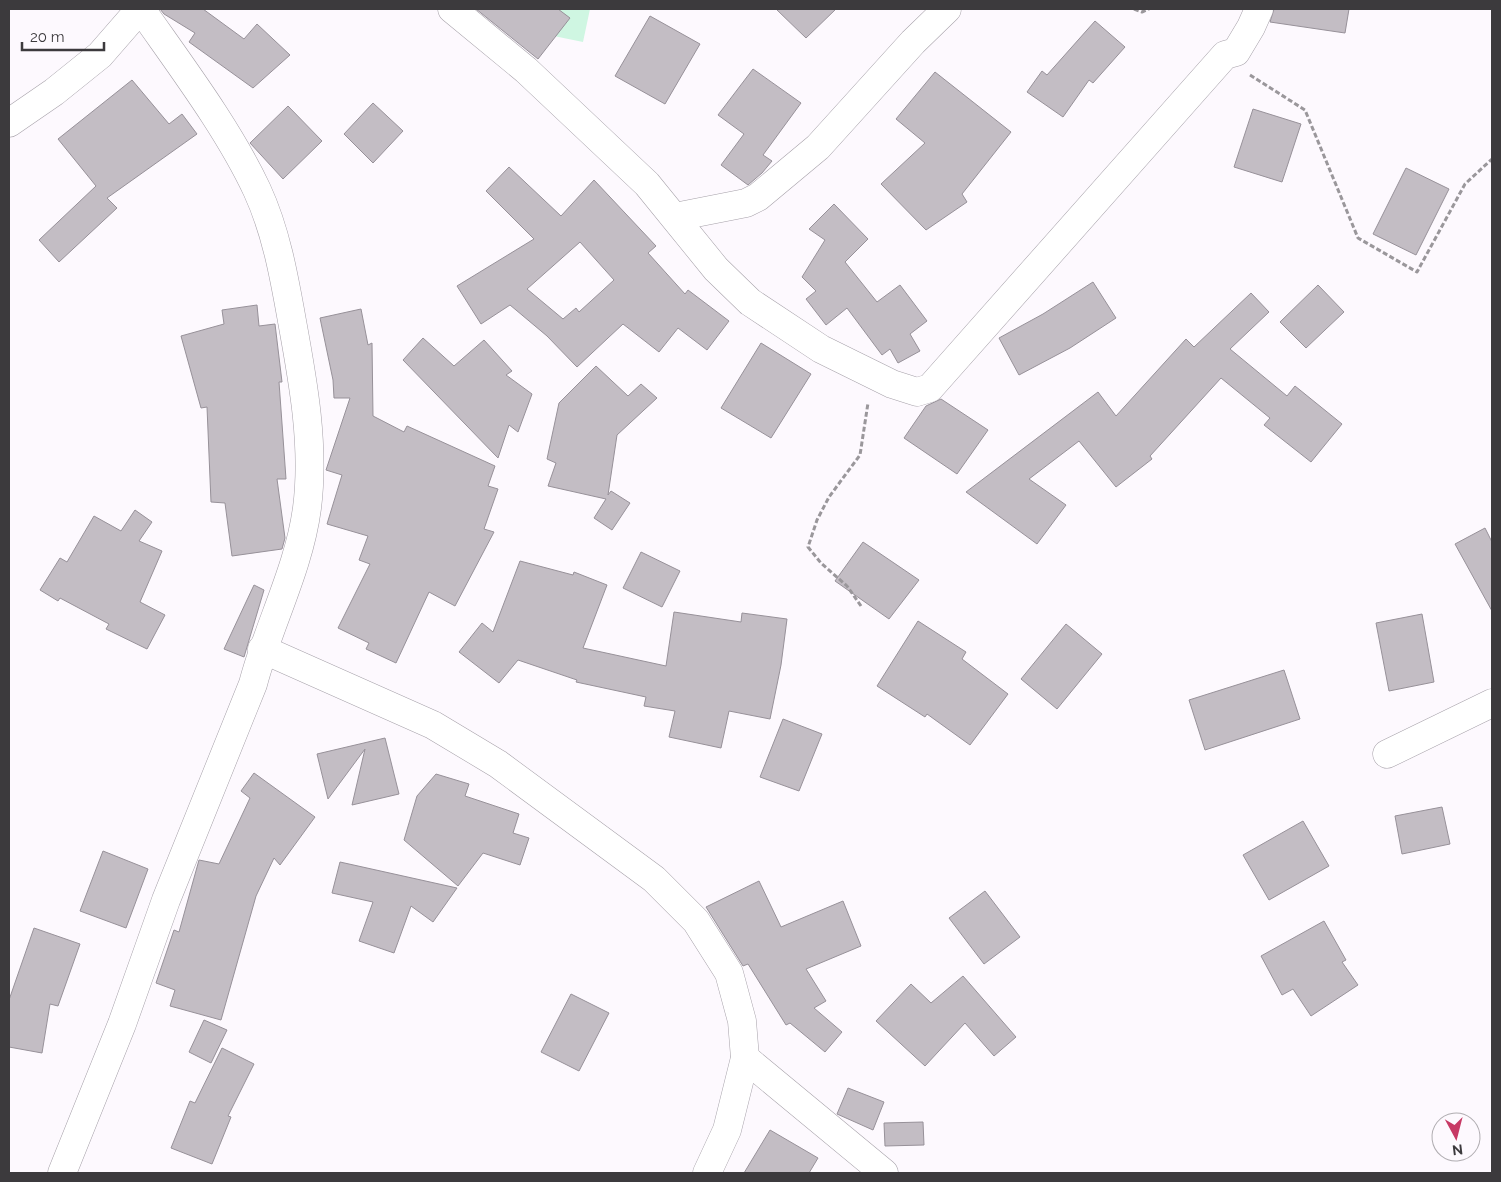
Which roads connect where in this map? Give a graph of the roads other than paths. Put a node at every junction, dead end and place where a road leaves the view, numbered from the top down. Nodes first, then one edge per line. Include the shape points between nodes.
1 (140, 9) edge
2 (452, 9) edge
3 (947, 9) edge
4 (1259, 9) edge
5 (9, 123) edge
6 (675, 217) junction
7 (262, 649) junction
8 (1492, 703) edge
9 (1387, 754) dead end
10 (745, 1058) junction
11 (62, 1173) edge
12 (707, 1173) edge
13 (884, 1173) edge

1 - 5 street via 100,55
1 - 7 street via 221,127 257,190 276,244 287,294 306,412 310,469 307,509 297,551
2 - 6 street via 526,70 593,132 647,184
3 - 6 street via 818,147 758,197 746,203
4 - 6 street via 1236,52 1225,55 930,388 917,392 904,389 821,350 750,302 716,269
7 - 10 street via 432,724 498,764 654,879 696,921 729,973 742,1021
7 - 11 street via 253,684
8 - 9 street
10 - 12 street via 727,1130
10 - 13 street

